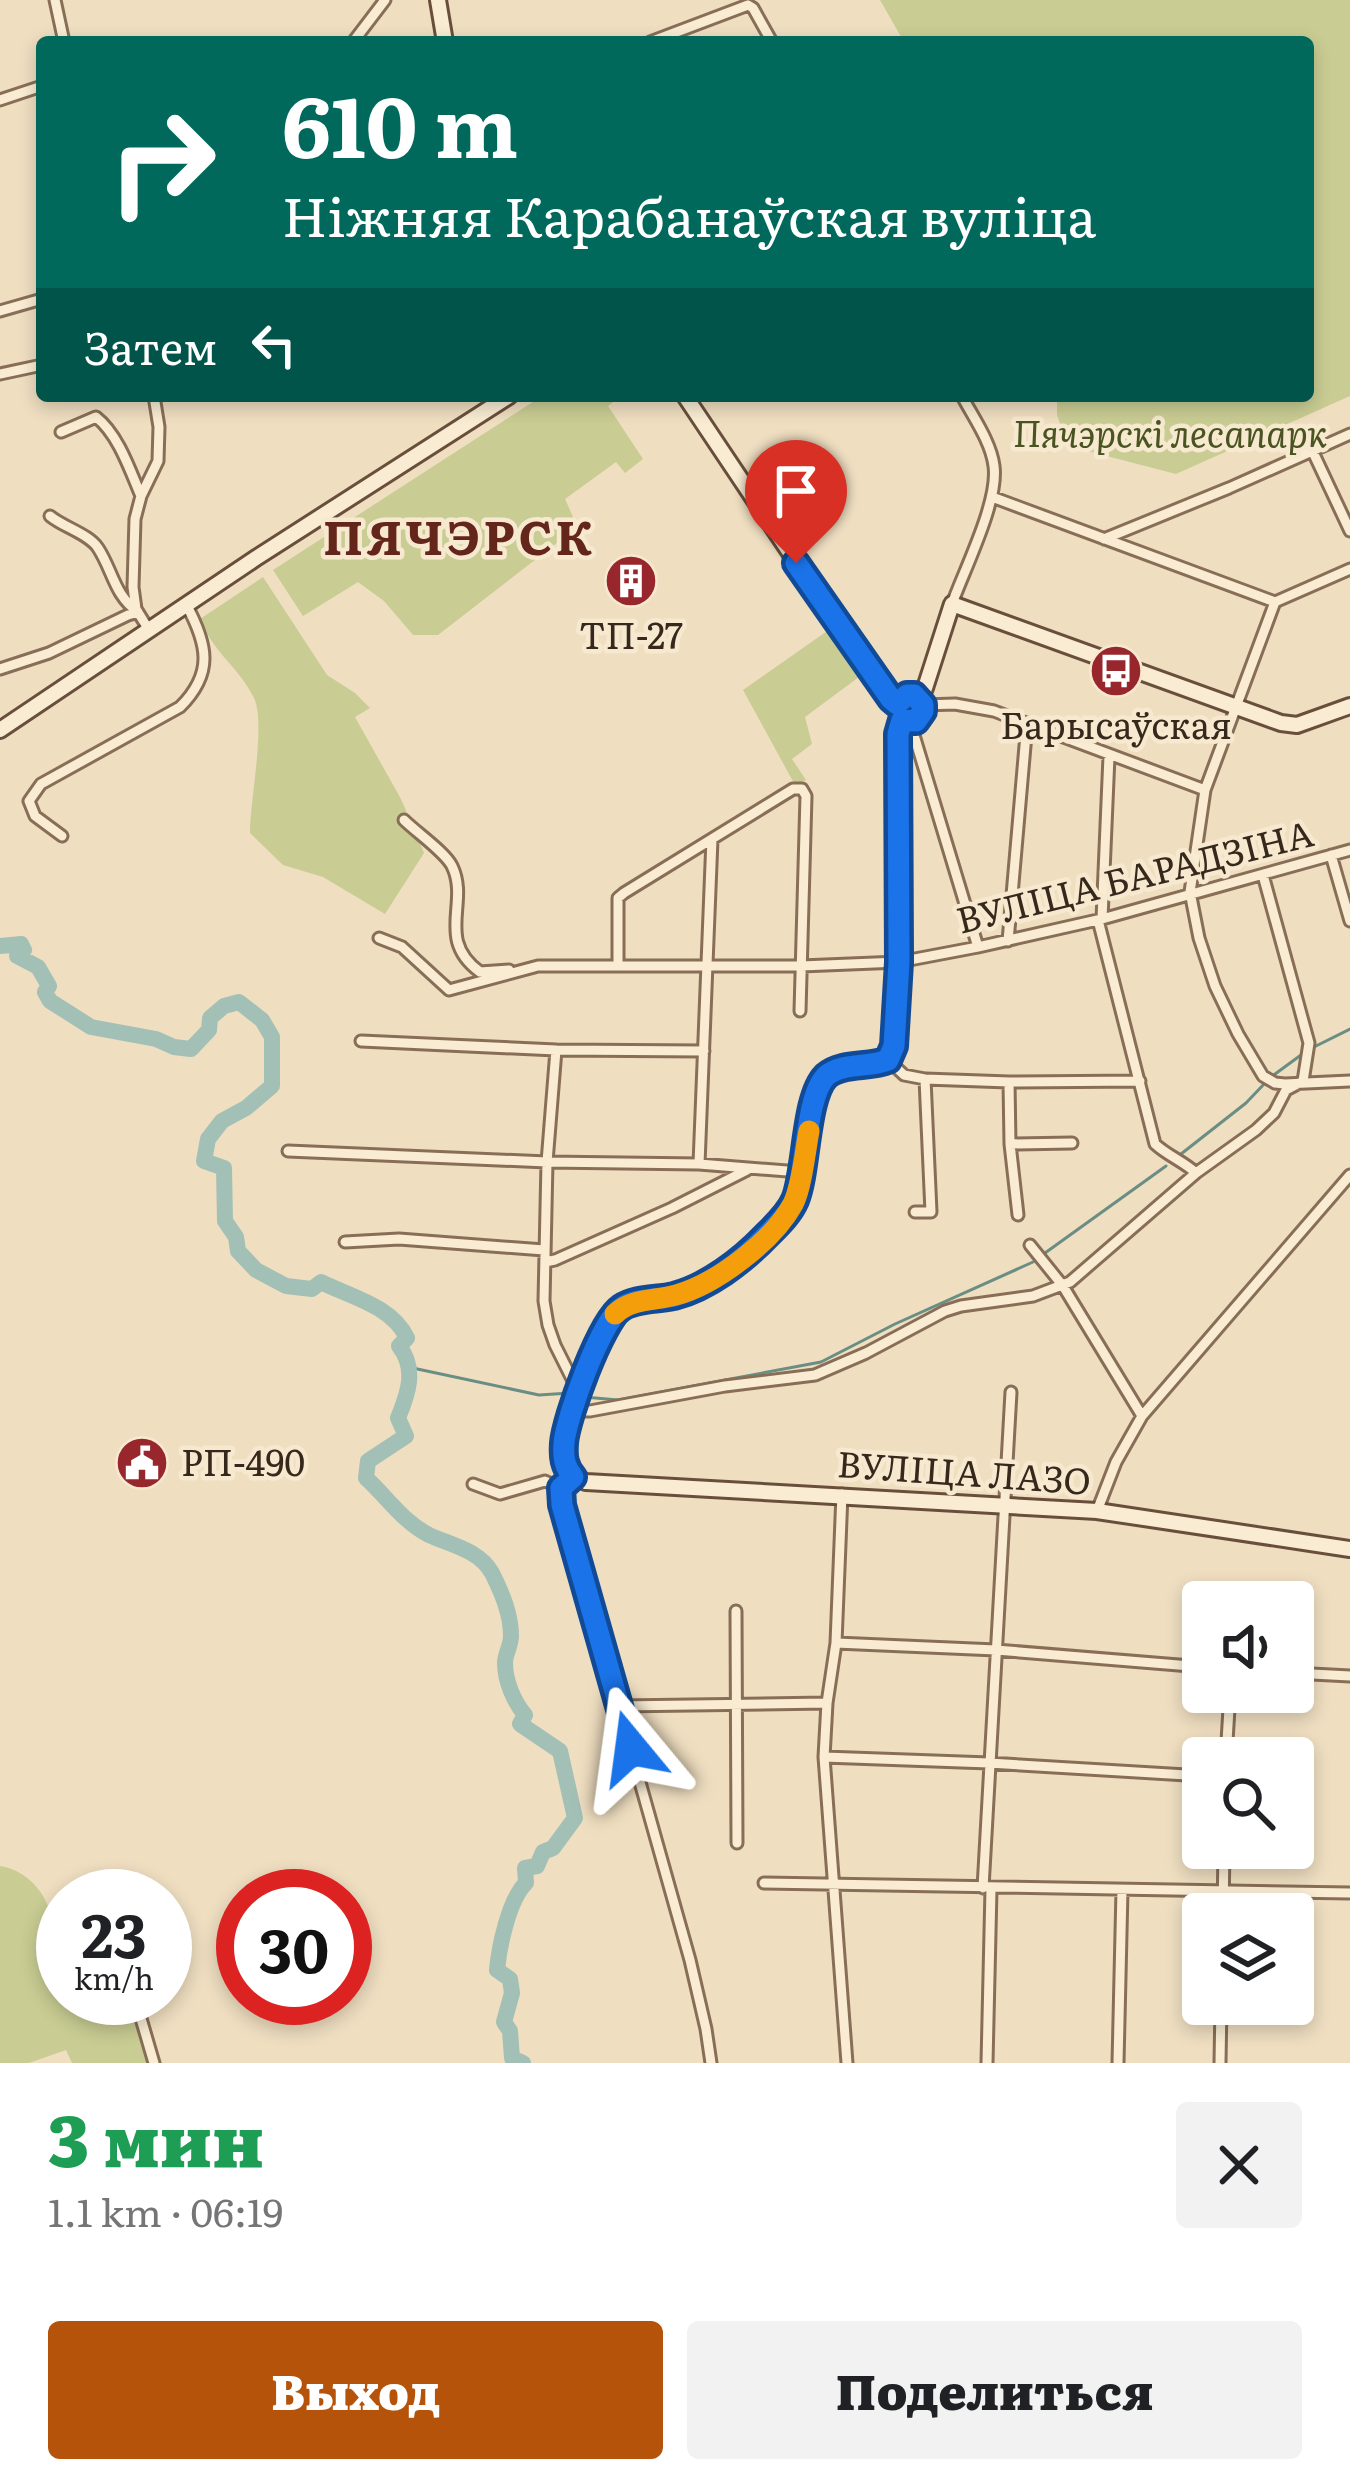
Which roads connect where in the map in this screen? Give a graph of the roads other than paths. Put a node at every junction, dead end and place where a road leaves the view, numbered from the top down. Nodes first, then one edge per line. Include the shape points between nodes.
1 (55, 0) edge
2 (385, 0) edge
3 (438, 0) edge
4 (747, 3) edge
5 (63, 36) edge
6 (358, 36) edge
7 (444, 36) edge
8 (665, 36) edge
9 (769, 36) edge
10 (36, 88) edge
11 (0, 100) edge
12 (36, 301) edge
13 (0, 310) edge
14 (36, 366) edge
15 (0, 374) edge
16 (155, 402) edge
17 (498, 402) edge
18 (689, 402) edge
19 (965, 402) edge
20 (61, 432) dead end
21 (1350, 434) edge
22 (1312, 450) junction
23 (141, 496) junction
24 (992, 497) junction
25 (50, 516) dead end
26 (1350, 531) edge
27 (1103, 539) junction
28 (1350, 569) edge
29 (1275, 602) junction
30 (186, 604) junction
31 (952, 604) junction
32 (138, 612) junction
33 (149, 630) junction
34 (0, 669) edge
35 (921, 702) junction
36 (897, 704) junction
37 (1350, 706) edge
38 (1236, 707) junction
39 (906, 721) junction
40 (1027, 723) junction
41 (0, 730) edge
42 (1109, 756) junction
43 (1205, 790) junction
44 (404, 820) dead end
45 (62, 836) dead end
46 (712, 838) junction
47 (1350, 850) edge
48 (1331, 855) junction
49 (1263, 875) junction
50 (1190, 892) junction
51 (1100, 919) junction
52 (1350, 921) edge
53 (379, 938) dead end
54 (1008, 941) junction
55 (978, 947) junction
56 (899, 962) junction
57 (618, 964) junction
58 (801, 966) junction
59 (707, 967) junction
60 (520, 969) junction
61 (800, 1010) dead end
62 (361, 1041) dead end
63 (556, 1049) junction
64 (704, 1052) junction
65 (888, 1060) junction
66 (925, 1079) junction
67 (1140, 1081) junction
68 (1303, 1081) junction
69 (1350, 1081) edge
70 (1009, 1082) junction
71 (1072, 1143) dead end
72 (1010, 1144) junction
73 (287, 1151) dead end
74 (548, 1162) junction
75 (699, 1164) junction
76 (749, 1170) junction
77 (800, 1172) junction
78 (1196, 1173) junction
79 (1350, 1175) edge
80 (915, 1212) dead end
81 (1018, 1215) dead end
82 (345, 1242) dead end
83 (1030, 1245) dead end
84 (545, 1256) junction
85 (1063, 1286) junction
86 (578, 1392) junction
87 (1011, 1392) dead end
88 (572, 1412) junction
89 (1142, 1416) junction
90 (567, 1483) junction
91 (473, 1484) dead end
92 (842, 1494) junction
93 (1005, 1504) junction
94 (1097, 1511) junction
95 (1350, 1549) edge
96 (736, 1611) dead end
97 (836, 1643) junction
98 (996, 1650) junction
99 (1182, 1664) edge
100 (1314, 1674) edge
101 (1350, 1676) edge
102 (827, 1703) junction
103 (619, 1706) junction
104 (738, 1706) junction
105 (824, 1757) junction
106 (988, 1762) junction
107 (1182, 1775) edge
108 (737, 1843) dead end
109 (1224, 1869) edge
110 (764, 1883) dead end
111 (836, 1886) junction
112 (987, 1888) junction
113 (1122, 1890) junction
114 (1224, 1891) junction
115 (1350, 1893) edge
116 (143, 2025) edge
117 (1221, 2025) edge
118 (154, 2063) edge
119 (711, 2063) edge
120 (847, 2063) edge
121 (987, 2063) edge
122 (1118, 2063) edge
123 (1220, 2063) edge

1 - 5 street
2 - 6 street
3 - 7 main road
4 - 8 street
4 - 9 street
10 - 11 street
12 - 13 street
14 - 15 street
16 - 23 street via 158,460
17 - 30 main road
18 - 36 main road
19 - 24 street via 991,452
20 - 23 street via 102,419
21 - 22 street
22 - 26 street
22 - 27 street
23 - 32 street
24 - 27 street
24 - 31 street
25 - 32 street via 95,543 117,591
27 - 29 street
28 - 29 street
29 - 38 street
30 - 33 main road
30 - 45 street via 204,658 198,689 180,707 41,784 29,801 35,816
31 - 35 main road
31 - 38 main road
32 - 33 street
32 - 34 street
33 - 41 main road
35 - 36 main road via 907,695
35 - 39 main road via 921,717
35 - 40 street
36 - 39 main road
37 - 38 main road via 1297,724
38 - 43 street
39 - 55 street
39 - 56 main road via 898,734
40 - 42 street
40 - 54 street
42 - 43 street
42 - 51 street
43 - 50 street
44 - 60 street via 453,867 464,958 480,972
46 - 57 street via 619,898
46 - 58 street via 802,789
46 - 59 street
47 - 48 street, ВУЛІЦА БАРАДЗІНА
48 - 49 street, ВУЛІЦА БАРАДЗІНА
48 - 52 street
49 - 50 street, ВУЛІЦА БАРАДЗІНА
49 - 68 street via 1309,1042
50 - 51 street, ВУЛІЦА БАРАДЗІНА
50 - 68 street via 1215,986 1250,1058 1274,1083
51 - 54 street, ВУЛІЦА БАРАДЗІНА
51 - 67 street
53 - 60 street, ВУЛІЦА БАРАДЗІНА via 402,947 449,990
54 - 55 street, ВУЛІЦА БАРАДЗІНА
55 - 56 street, ВУЛІЦА БАРАДЗІНА
56 - 58 street, ВУЛІЦА БАРАДЗІНА
56 - 65 main road
57 - 59 street, ВУЛІЦА БАРАДЗІНА
57 - 60 street, ВУЛІЦА БАРАДЗІНА
58 - 59 street, ВУЛІЦА БАРАДЗІНА
58 - 61 street
59 - 64 street
62 - 63 street
63 - 64 street
63 - 74 street
64 - 75 street
65 - 66 street via 904,1075
65 - 77 main road via 824,1078
66 - 70 street
66 - 80 street via 931,1212
67 - 70 street
67 - 78 street via 1155,1144
68 - 69 street
68 - 78 street via 1286,1090 1256,1130
70 - 72 street
71 - 72 street
72 - 81 street
73 - 74 street
74 - 75 street
74 - 84 street
75 - 76 street
76 - 77 street
76 - 84 street via 555,1260
77 - 86 main road via 794,1202 745,1257 698,1287 624,1305 612,1316
78 - 85 street
79 - 89 street
82 - 84 street via 399,1239
83 - 85 street
84 - 86 street via 548,1325
85 - 88 street via 961,1306 815,1375
85 - 89 street
86 - 88 main road
87 - 93 street
88 - 90 main road
89 - 94 street
90 - 91 street, ВУЛІЦА ЛАЗО via 500,1494
90 - 92 main road, ВУЛІЦА ЛАЗО
90 - 103 street via 562,1505
92 - 93 main road, ВУЛІЦА ЛАЗО
92 - 97 street
93 - 94 main road, ВУЛІЦА ЛАЗО
93 - 98 street
94 - 95 main road, ВУЛІЦА ЛАЗО
96 - 104 street
97 - 98 street
97 - 102 street
98 - 99 street
98 - 106 street
100 - 101 street
102 - 104 street
102 - 105 street
103 - 104 street
103 - 119 street
104 - 108 street
105 - 106 street
105 - 111 street
106 - 107 street
106 - 112 street
109 - 114 street
110 - 111 street
111 - 112 street
111 - 120 street
112 - 113 street
112 - 121 street
113 - 114 street
113 - 122 street
114 - 115 street
116 - 118 street
117 - 123 street

